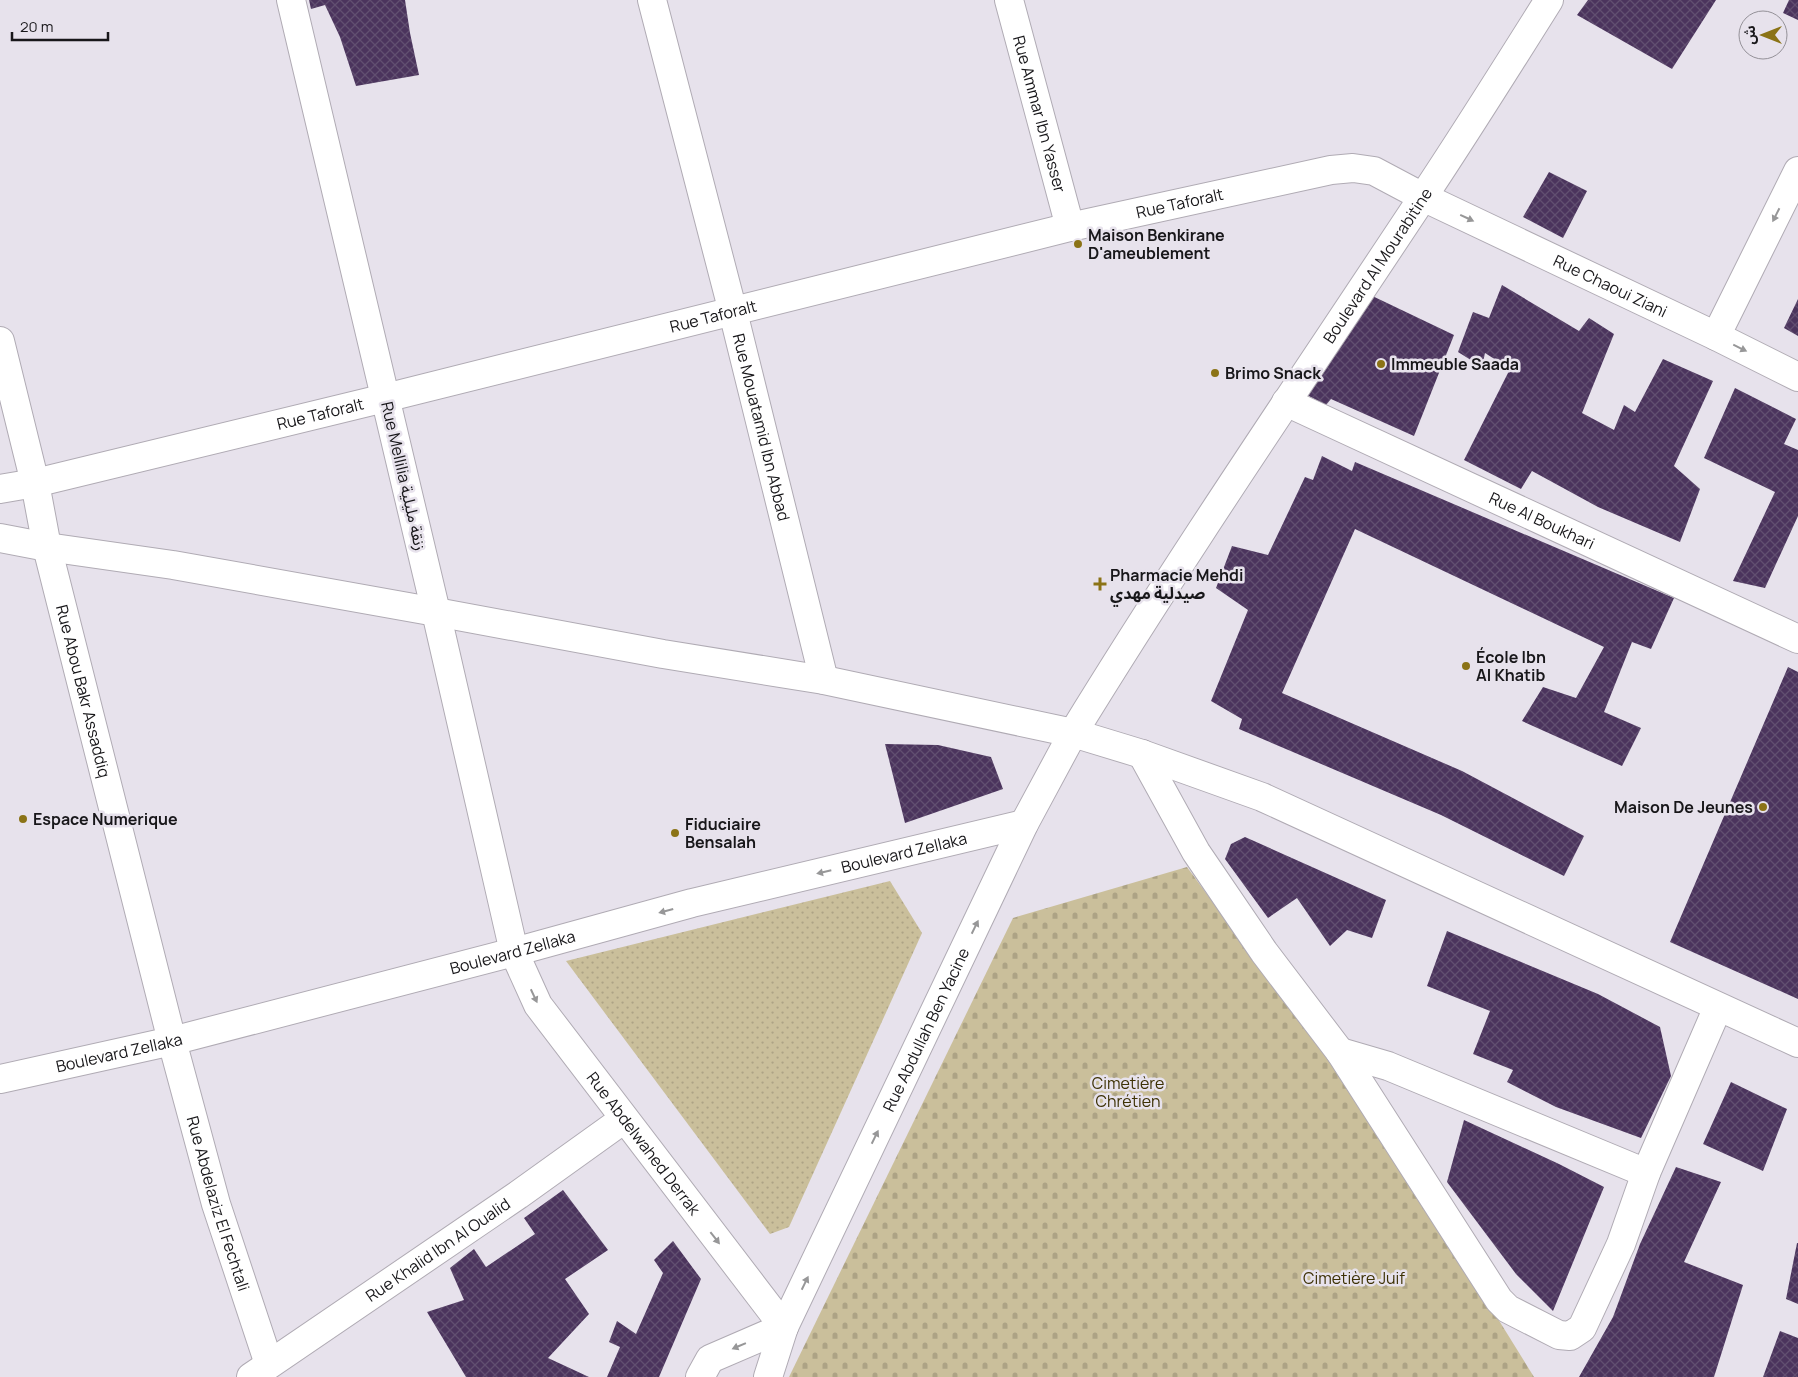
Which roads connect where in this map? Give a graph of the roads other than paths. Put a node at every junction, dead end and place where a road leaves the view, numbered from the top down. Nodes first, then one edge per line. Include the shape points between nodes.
1 (291, 0) edge
2 (652, 0) edge
3 (1009, 0) edge
4 (1549, 0) edge
5 (1798, 171) edge
6 (1423, 197) junction
7 (1070, 227) junction
8 (733, 312) junction
9 (1716, 336) junction
10 (0, 341) edge
11 (1798, 377) edge
12 (385, 398) junction
13 (1286, 402) junction
14 (35, 483) junction
15 (0, 489) edge
16 (0, 538) edge
17 (47, 547) junction
18 (436, 612) junction
19 (1798, 639) edge
20 (824, 680) junction
21 (1073, 733) junction
22 (1142, 754) junction
23 (1024, 824) junction
24 (514, 952) junction
25 (1718, 1007) junction
26 (172, 1041) junction
27 (1798, 1043) edge
28 (1340, 1052) junction
29 (0, 1079) edge
30 (624, 1119) junction
31 (1646, 1173) junction
32 (784, 1327) junction
33 (260, 1371) edge
34 (700, 1377) edge
35 (768, 1377) edge

1 - 12 street, Rue Mellilia زنقة مليلية
2 - 8 street, Rue Mouatamid Ibn Abbad
3 - 7 street, Rue Ammar Ibn Yasser
4 - 6 street, Boulevard Al Mourabitine
5 -> 9 street
6 - 7 street, Rue Taforalt via 1374,171 1353,168
6 -> 9 street, Rue Chaoui Ziani
6 - 13 street, Boulevard Al Mourabitine
7 - 8 street, Rue Taforalt
8 - 12 street, Rue Taforalt
8 - 20 street, Rue Mouatamid Ibn Abbad
9 -> 11 street, Rue Chaoui Ziani
10 - 14 street, Rue Abou Bakr Assaddiq
12 - 14 street, Rue Taforalt
12 - 18 street, Rue Mellilia زنقة مليلية
13 - 19 street, Rue Al Boukhari
13 - 21 street, Boulevard Al Mourabitine
14 - 15 street, Rue Taforalt
14 - 17 street, Rue Abou Bakr Assaddiq
16 - 17 street
17 - 18 street via 173,565
17 - 26 street, Rue Abou Bakr Assaddiq
18 - 20 street
18 - 24 street, Rue Mellilia زنقة مليلية
20 - 21 street
21 - 22 street
21 - 23 street, Rue Abdullah Ben Yacine
22 - 25 street via 1262,797
22 - 28 street via 1196,852 1264,952
23 -> 24 street, Boulevard Zellaka via 692,904
32 -> 23 street, Rue Abdullah Ben Yacine
24 - 26 street, Boulevard Zellaka
24 -> 30 street, Rue Abdelwahed Derrak via 538,1005
25 - 27 street
25 - 31 street
26 - 29 street, Boulevard Zellaka
26 - 33 street, Rue Abdelaziz El Fechtali
28 - 31 street via 1388,1066
28 - 31 street via 1502,1304 1559,1335 1570,1336 1585,1324 1621,1244
30 -> 32 street, Rue Abdelwahed Derrak
30 - 33 street, Rue Khalid Ibn Al Oualid
32 -> 34 street via 710,1359
32 - 35 street, Rue Abdullah Ben Yacine

